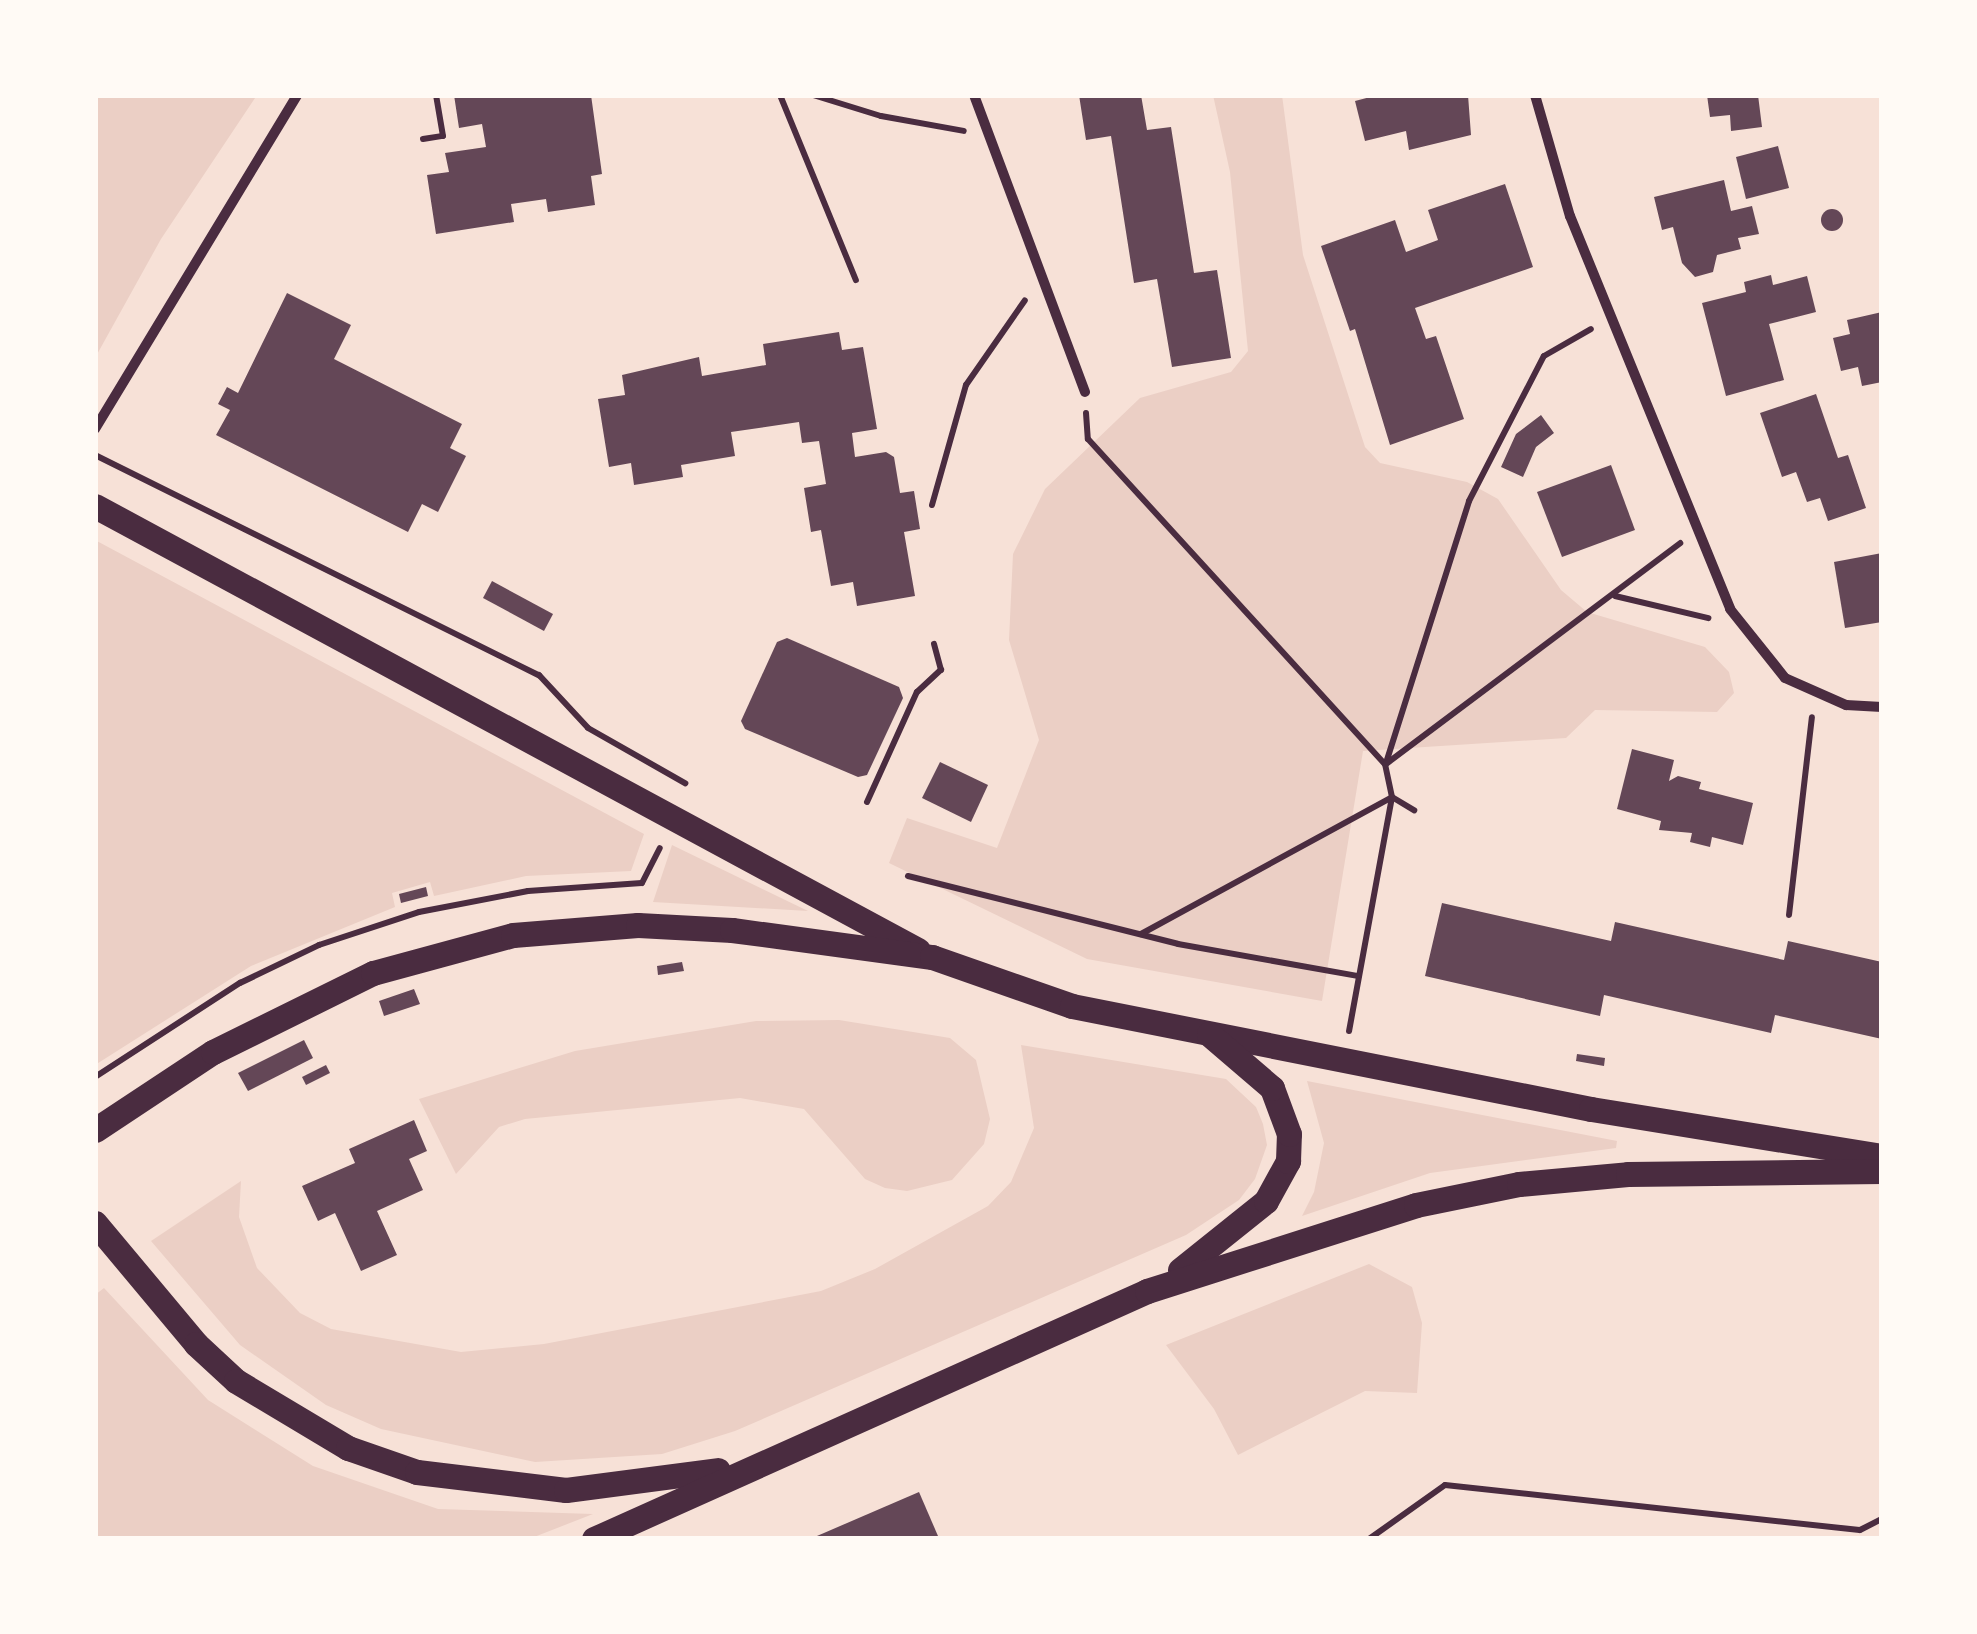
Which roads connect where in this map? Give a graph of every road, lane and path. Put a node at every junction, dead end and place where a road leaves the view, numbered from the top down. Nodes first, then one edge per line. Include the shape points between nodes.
1 (297, 95) edge
2 (436, 95) edge
3 (780, 95) edge
4 (813, 95) edge
5 (974, 95) edge
6 (1536, 95) edge
7 (985, 134) junction
8 (422, 139) dead end
9 (1040, 279) junction
10 (856, 280) dead end
11 (1610, 318) junction
12 (1085, 392) joint
13 (95, 429) edge
14 (95, 455) edge
15 (95, 506) edge
16 (932, 506) dead end
17 (1694, 532) junction
18 (1614, 596) junction
19 (1730, 609) junction
20 (934, 644) dead end
21 (1882, 707) edge
22 (1812, 726) dead end
23 (1385, 764) junction
24 (688, 785) dead end
25 (1392, 797) junction
26 (868, 802) dead end
27 (1414, 810) dead end
28 (660, 849) dead end
29 (648, 872) dead end
30 (908, 876) dead end
31 (1789, 915) dead end
32 (1140, 935) junction
33 (932, 958) junction
34 (1357, 976) junction
35 (1351, 1018) dead end
36 (1205, 1030) junction
37 (95, 1130) edge
38 (1882, 1156) edge
39 (1882, 1171) edge
40 (95, 1223) edge
41 (1147, 1291) junction
42 (747, 1465) junction
43 (1882, 1519) edge
44 (594, 1539) edge
45 (1369, 1539) edge

1 - 13 street
2 - 8 path via 443,136
3 - 10 path
4 - 7 path via 880,116
5 - 7 street
6 - 11 street via 1570,216
7 - 9 street
9 - 12 street
9 - 16 path via 966,385
11 - 17 street
11 - 23 path via 1544,356 1470,501
12 - 23 path via 1088,439
14 - 24 path via 538,675 588,728
15 - 33 main road
17 - 18 path
17 - 19 street
18 - 19 path via 1703,621
18 - 23 path
19 - 21 street via 1785,678 1846,705
20 - 26 path via 942,670 917,692
22 - 31 path
23 - 25 path
25 - 27 path
25 - 32 path
25 - 34 path
28 - 29 path
30 - 32 path
32 - 34 path
33 - 36 main road via 1072,1006
33 - 37 main road via 732,930 638,925 461,946 298,1005
34 - 35 path
36 - 38 main road via 1591,1110
36 - 41 main road via 1272,1088 1289,1134 1288,1161 1248,1220
39 - 41 main road via 1628,1174 1520,1184 1416,1205
40 - 42 main road via 196,1344 287,1416 348,1448 417,1472 566,1490 646,1484
41 - 42 main road
42 - 44 main road
43 - 45 path via 1860,1530 1445,1485

